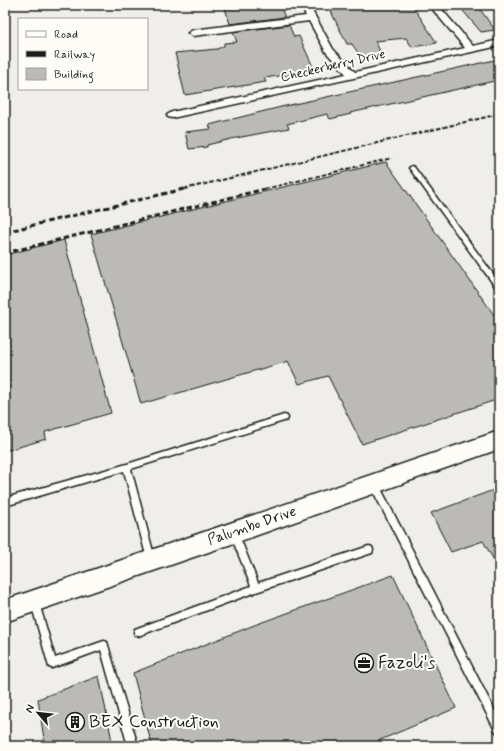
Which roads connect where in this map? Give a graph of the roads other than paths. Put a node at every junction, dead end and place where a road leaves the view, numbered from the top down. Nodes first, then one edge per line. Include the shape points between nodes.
1 (305, 5) edge
2 (433, 5) edge
3 (311, 18) junction
4 (193, 33) dead end
5 (499, 43) edge
6 (471, 49) junction
7 (353, 76) junction
8 (172, 116) dead end
9 (412, 168) dead end
10 (497, 280) edge
11 (499, 287) edge
12 (284, 418) dead end
13 (499, 440) edge
14 (127, 467) junction
15 (374, 483) junction
16 (5, 502) edge
17 (234, 533) junction
18 (369, 550) dead end
19 (152, 561) junction
20 (256, 588) junction
21 (34, 601) junction
22 (5, 611) edge
23 (138, 632) dead end
24 (499, 729) edge
25 (133, 746) edge

1 - 3 street
2 - 6 street
3 - 4 street
3 - 7 street via 329,50
5 - 6 street, Checkerberry Drive
6 - 7 street, Checkerberry Drive
7 - 8 street, Checkerberry Drive
9 - 10 lane
10 - 11 lane
12 - 14 lane
13 - 15 street, Palumbo Drive
14 - 16 lane
14 - 19 lane
15 - 17 street, Palumbo Drive
15 - 24 lane
17 - 19 street, Palumbo Drive
17 - 20 lane
18 - 20 lane
19 - 21 street, Palumbo Drive
20 - 23 lane
21 - 22 street, Palumbo Drive
21 - 25 lane via 52,664 104,645

